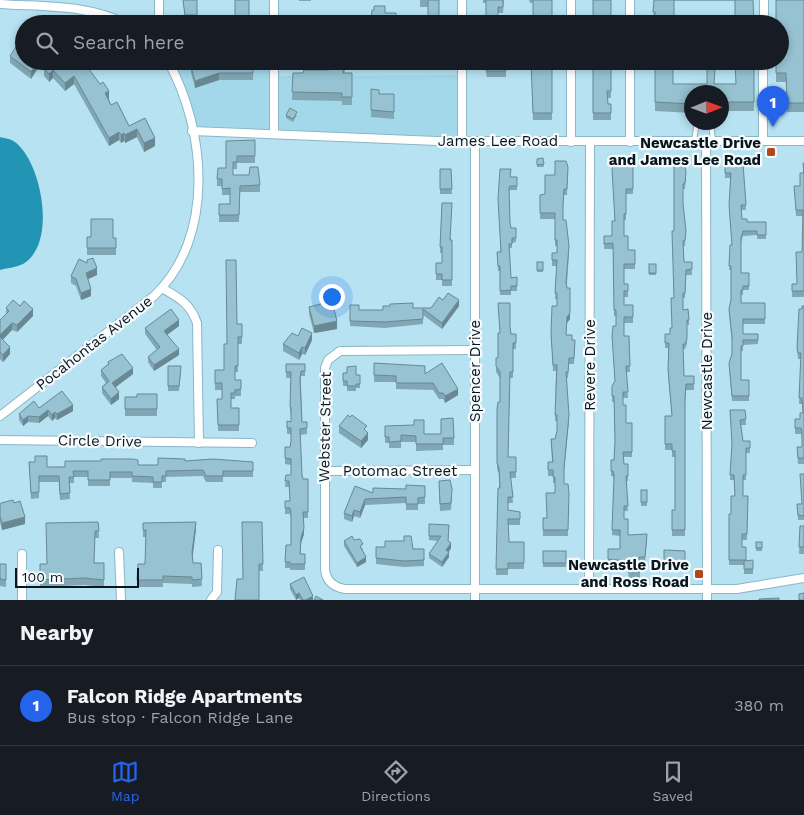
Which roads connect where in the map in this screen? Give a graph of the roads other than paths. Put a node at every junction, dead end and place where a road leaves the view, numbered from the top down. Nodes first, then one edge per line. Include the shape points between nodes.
1 (159, 0) edge
2 (274, 0) edge
3 (462, 0) edge
4 (571, 0) edge
5 (630, 0) edge
6 (764, 0) edge
7 (0, 4) edge
8 (105, 15) edge
9 (159, 15) edge
10 (274, 15) edge
11 (462, 15) edge
12 (571, 15) edge
13 (630, 15) edge
14 (764, 15) edge
15 (172, 70) edge
16 (274, 70) edge
17 (462, 70) edge
18 (571, 70) edge
19 (630, 70) edge
20 (763, 70) edge
21 (192, 130) junction
22 (696, 130) edge
23 (711, 130) edge
24 (274, 134) junction
25 (694, 141) junction
26 (763, 141) junction
27 (804, 141) edge
28 (462, 142) junction
29 (474, 142) junction
30 (571, 142) junction
31 (590, 142) junction
32 (630, 142) junction
33 (710, 142) junction
34 (162, 288) junction
35 (474, 350) junction
36 (0, 416) edge
37 (0, 440) edge
38 (199, 443) junction
39 (252, 443) dead end
40 (475, 470) junction
41 (325, 471) junction
42 (218, 550) dead end
43 (119, 552) dead end
44 (22, 554) dead end
45 (804, 578) edge
46 (590, 589) junction
47 (475, 590) junction
48 (707, 590) junction
49 (22, 600) edge
50 (121, 600) edge
51 (211, 600) edge
52 (475, 600) edge
53 (707, 600) edge

1 - 9 street
2 - 10 street
3 - 11 street
4 - 12 street
5 - 13 street
6 - 14 street
7 - 8 street
15 - 21 street, Pocahontas Avenue via 184,98
16 - 24 street
17 - 28 street
18 - 30 street
19 - 32 street
20 - 26 street
21 - 24 street, James Lee Road
21 - 34 street, Pocahontas Avenue via 198,160 196,205 186,245
22 - 25 lane
23 - 33 lane
24 - 28 street, James Lee Road
25 - 32 street, James Lee Road
25 - 33 street, James Lee Road
26 - 27 street, James Lee Road
26 - 33 street, James Lee Road
28 - 29 street, James Lee Road
29 - 30 street, James Lee Road
29 - 35 street, Spencer Drive
30 - 31 street, James Lee Road
31 - 32 street, James Lee Road
31 - 46 street, Revere Drive
33 - 48 street, Newcastle Drive
34 - 36 street, Pocahontas Avenue
34 - 38 street via 185,301 197,322
35 - 40 street, Spencer Drive
35 - 41 street, Webster Street via 359,350 332,355 325,368
37 - 38 street, Circle Drive
38 - 39 street, Circle Drive
40 - 41 street, Potomac Street
40 - 47 street, Spencer Drive
41 - 47 street, Webster Street via 325,569 331,583 345,589
42 - 51 street via 218,592
43 - 50 street
44 - 49 street
45 - 48 street via 737,589
46 - 47 street
46 - 48 street
47 - 52 street, Spencer Drive
48 - 53 street, Newcastle Drive

